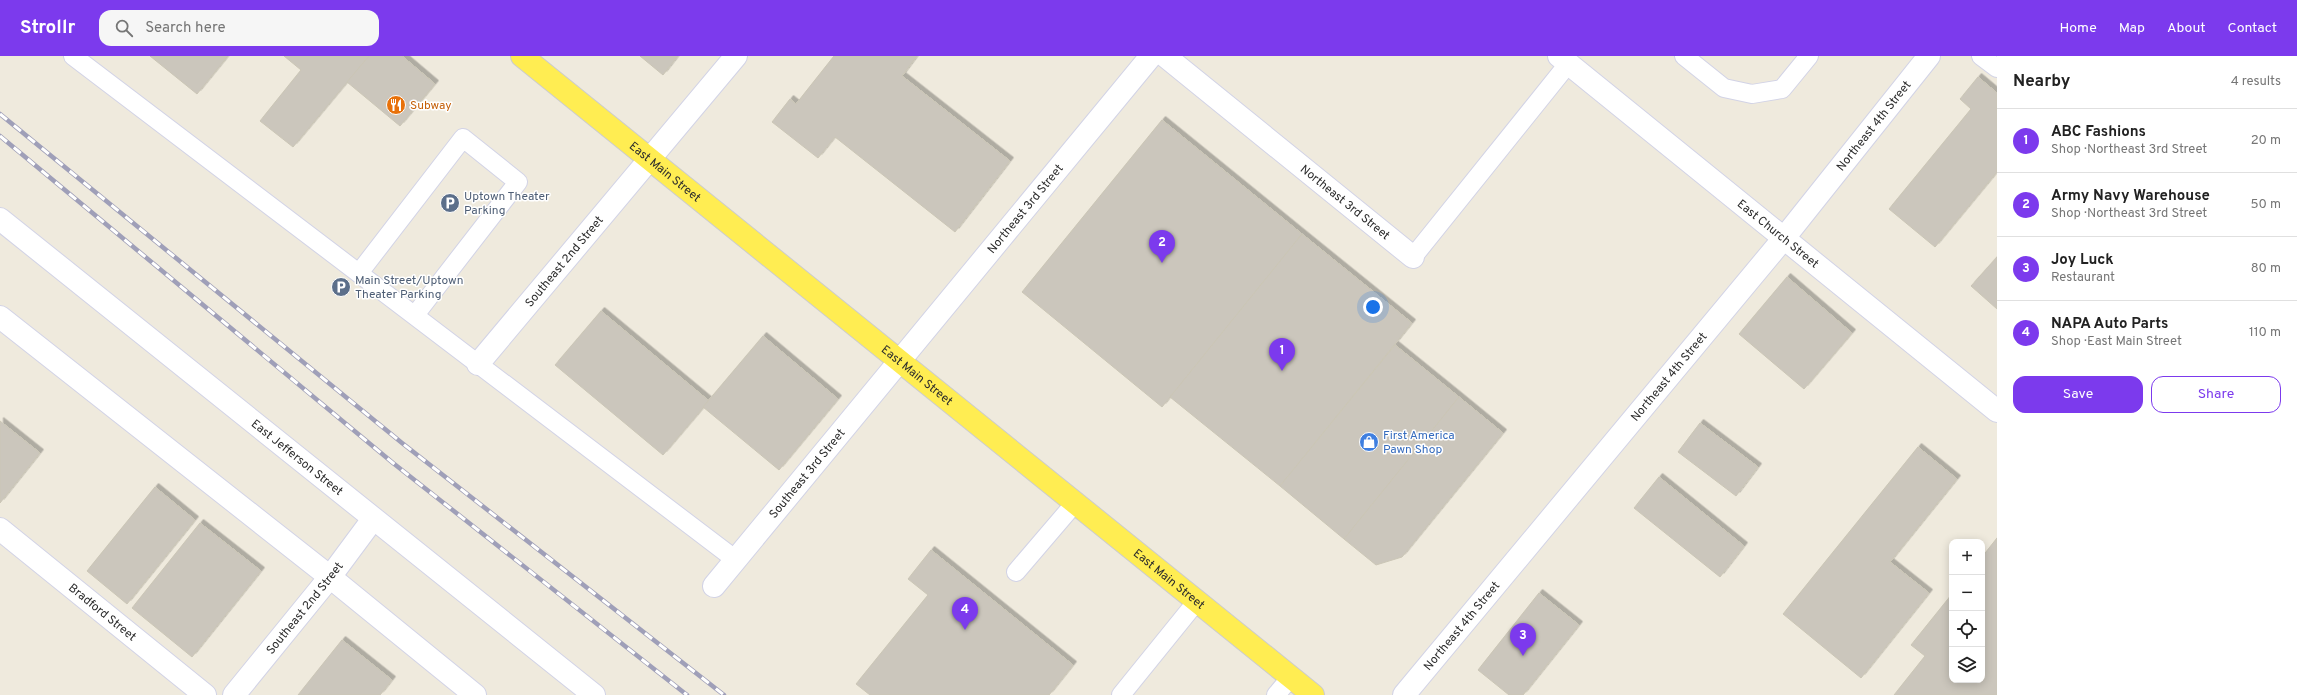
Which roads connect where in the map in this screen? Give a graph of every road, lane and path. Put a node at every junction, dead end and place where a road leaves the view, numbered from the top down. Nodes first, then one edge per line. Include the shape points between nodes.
1 (74, 56) edge
2 (522, 56) edge
3 (736, 56) edge
4 (1151, 56) edge
5 (1165, 56) edge
6 (1684, 56) edge
7 (1809, 56) edge
8 (1930, 56) edge
9 (1981, 56) edge
10 (1563, 60) edge
11 (1997, 68) edge
12 (650, 160) junction
13 (0, 219) edge
14 (1784, 238) junction
15 (1413, 257) joint
16 (359, 273) junction
17 (415, 315) junction
18 (0, 317) edge
19 (899, 361) junction
20 (478, 364) junction
21 (1997, 409) edge
22 (1075, 502) junction
23 (373, 519) junction
24 (0, 529) edge
25 (736, 560) junction
26 (1016, 572) dead end
27 (330, 577) junction
28 (714, 586) dead end
29 (1197, 601) junction
30 (1291, 677) junction
31 (206, 695) edge
32 (234, 695) edge
33 (475, 695) edge
34 (594, 695) edge
35 (1121, 695) edge
36 (1276, 695) edge
37 (1313, 695) edge
38 (1404, 695) edge

1 - 16 lane
2 - 12 main road, East Main Street
3 - 12 street, Southeast 2nd Street
4 - 19 street, Northeast 3rd Street
5 - 15 street, Northeast 3rd Street
6 - 7 lane via 1724,88 1752,94 1782,89
8 - 14 street, Northeast 4th Street
9 - 11 lane
10 - 14 street, East Church Street
10 - 15 lane
12 - 19 main road, East Main Street
12 - 20 street, Southeast 2nd Street
13 - 23 street, East Jefferson Street
14 - 21 street, East Church Street
14 - 38 street, Northeast 4th Street
16 - 17 lane
16 - 17 lane via 464,138 518,182
17 - 20 lane
18 - 27 street
19 - 22 main road, East Main Street
19 - 25 street, Southeast 3rd Street
20 - 25 lane
22 - 26 lane
22 - 29 main road, East Main Street
23 - 27 street, Southeast 2nd Street
23 - 34 street, East Jefferson Street
24 - 31 street, Bradford Street
25 - 28 street, Southeast 3rd Street
27 - 32 street, Southeast 2nd Street
27 - 33 street
29 - 30 main road, East Main Street
29 - 35 lane
30 - 36 lane
30 - 37 main road, East Main Street

